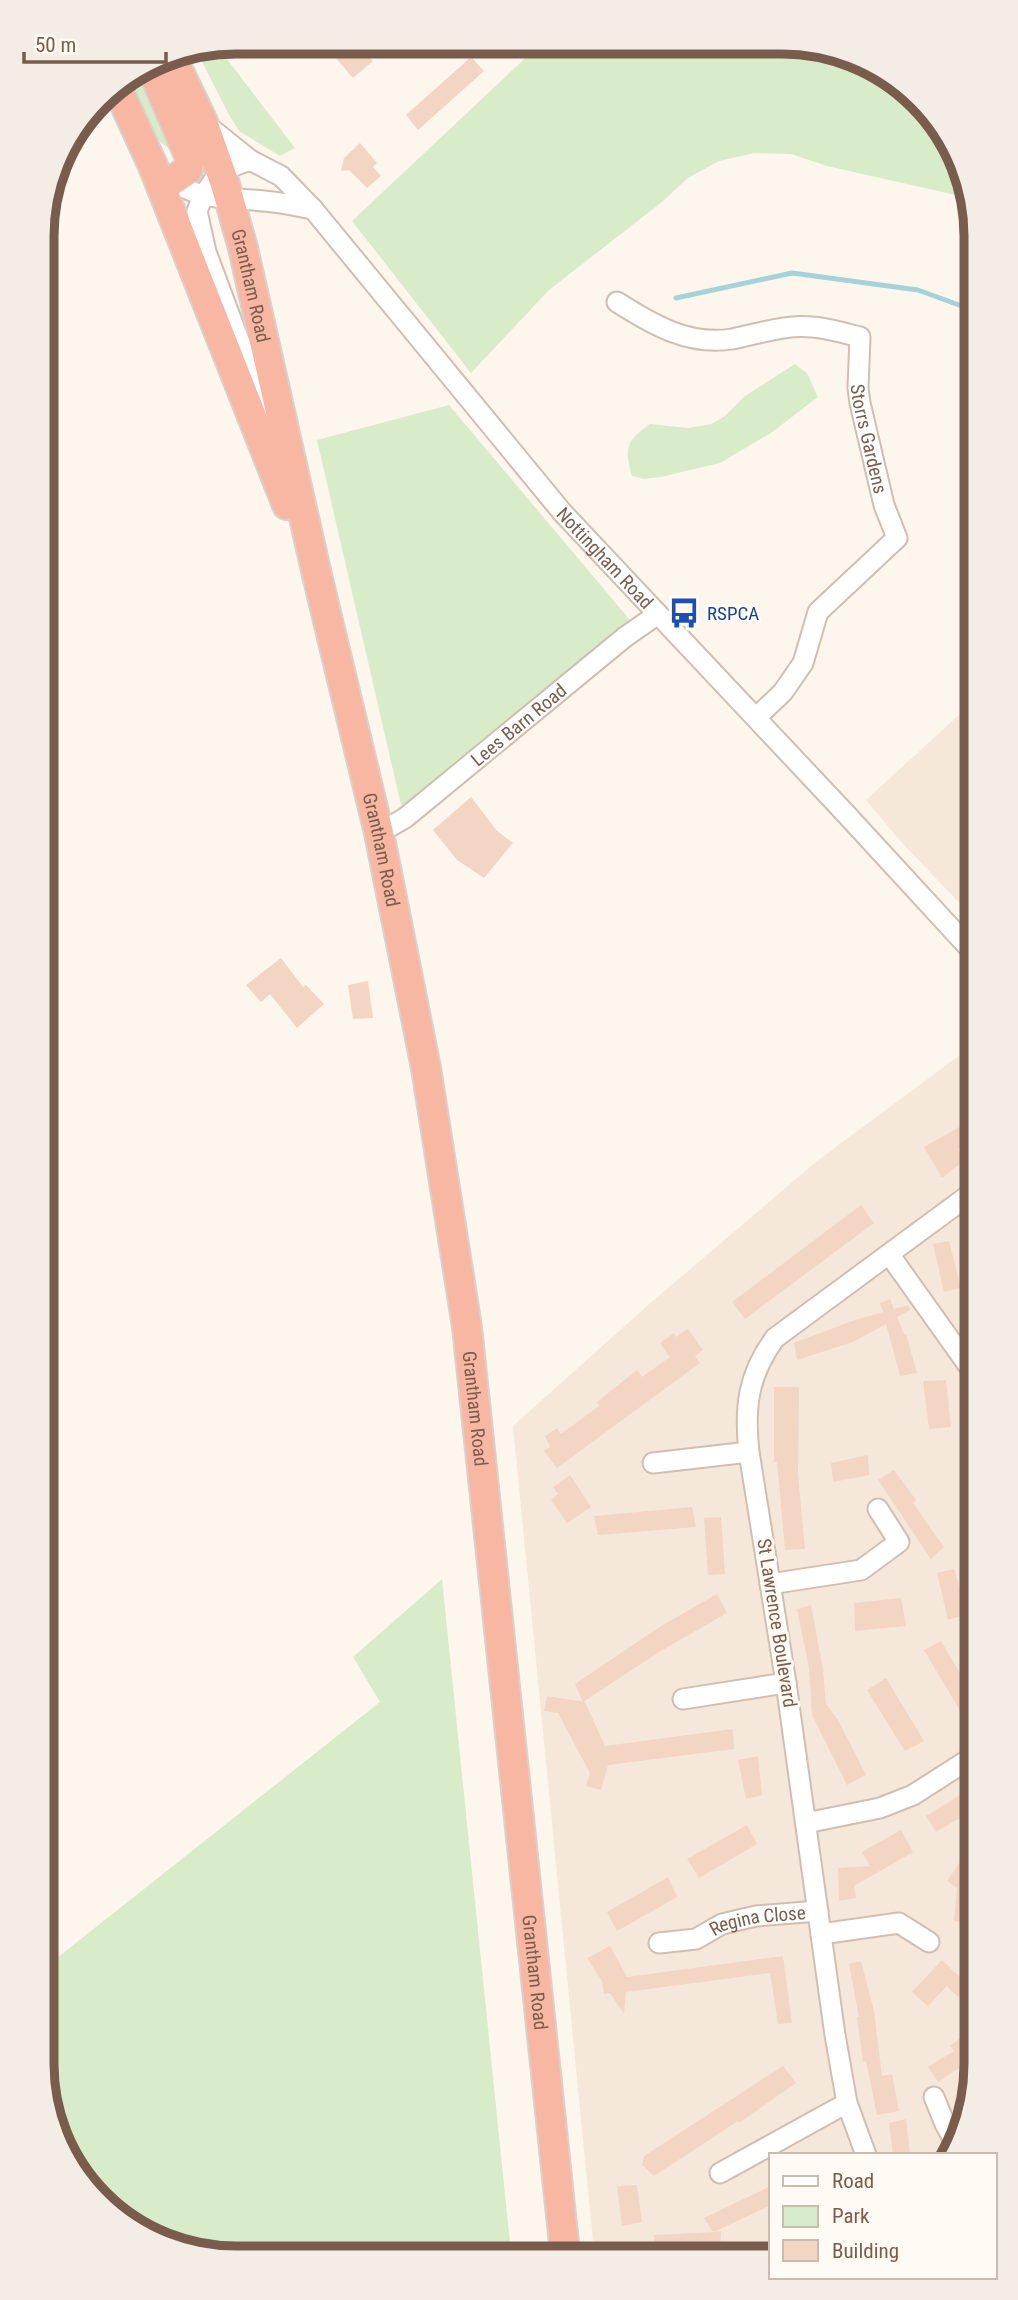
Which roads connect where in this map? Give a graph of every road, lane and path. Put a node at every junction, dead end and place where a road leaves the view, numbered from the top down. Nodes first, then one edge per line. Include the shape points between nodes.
1 (176, 65) edge
2 (154, 74) edge
3 (121, 95) edge
4 (203, 122) junction
5 (250, 160) junction
6 (220, 171) junction
7 (162, 174) junction
8 (216, 198) junction
9 (313, 209) junction
10 (617, 302) dead end
11 (260, 440) junction
12 (317, 575) junction
13 (658, 614) junction
14 (756, 718) junction
15 (379, 833) junction
16 (964, 942) edge
17 (963, 1199) edge
18 (889, 1254) junction
19 (963, 1359) edge
20 (749, 1452) junction
21 (653, 1463) dead end
22 (878, 1509) dead end
23 (770, 1584) junction
24 (786, 1683) junction
25 (684, 1699) dead end
26 (963, 1763) edge
27 (806, 1823) junction
28 (818, 1911) junction
29 (821, 1934) junction
30 (929, 1942) dead end
31 (659, 1943) dead end
32 (934, 2097) dead end
33 (847, 2102) junction
34 (950, 2133) edge
35 (865, 2153) edge
36 (720, 2173) dead end
37 (564, 2246) edge

1 - 4 highway, Grantham Road
2 - 7 highway via 190,158 188,170
3 - 7 highway, Grantham Road
4 - 5 street, Nottingham Road
4 - 6 highway, Grantham Road
5 - 6 street
5 - 9 street, Nottingham Road via 281,176
6 - 8 highway, Grantham Road
7 - 8 street
7 - 11 highway, Grantham Road
8 - 9 street
8 - 11 street via 197,211 259,394
8 - 12 highway, Grantham Road via 243,248
9 - 13 street, Nottingham Road via 562,512
10 - 14 street, Storrs Gardens via 654,325 692,338 729,339 810,326 860,337 860,403 884,505 897,538 818,612 803,663 783,692
11 - 12 highway, Grantham Road
12 - 15 highway, Grantham Road
13 - 14 street, Nottingham Road
13 - 15 street, Lees Barn Road via 405,818
14 - 16 street, Nottingham Road
15 - 37 highway, Grantham Road via 426,1068 467,1327
17 - 18 street, St Lawrence Boulevard
18 - 19 street
18 - 20 street, St Lawrence Boulevard via 787,1328 762,1356 750,1391
20 - 21 street
20 - 23 street, St Lawrence Boulevard
22 - 23 street via 900,1542 861,1570
23 - 24 street, St Lawrence Boulevard
24 - 25 street
24 - 27 street, St Lawrence Boulevard
26 - 27 street via 913,1795 880,1808
27 - 28 street, St Lawrence Boulevard
28 - 29 street, St Lawrence Boulevard
28 - 31 street, Regina Close via 756,1916 722,1924 695,1939
29 - 30 street via 899,1923
29 - 33 street, St Lawrence Boulevard
32 - 34 street
33 - 35 street, St Lawrence Boulevard
33 - 36 street

